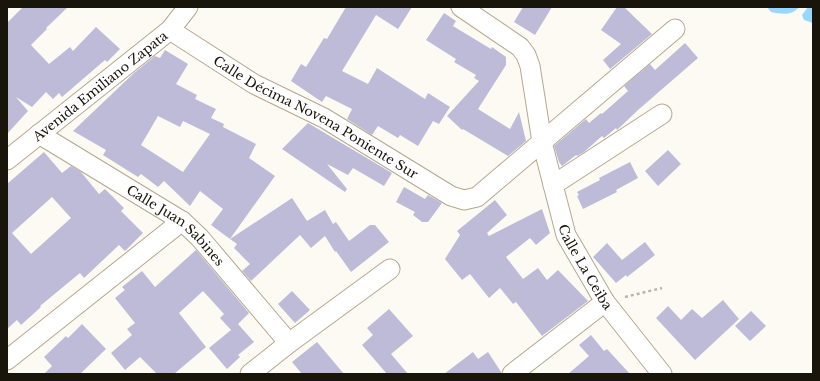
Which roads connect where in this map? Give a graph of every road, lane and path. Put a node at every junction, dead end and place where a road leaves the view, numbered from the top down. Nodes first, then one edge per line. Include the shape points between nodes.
1 (188, 7) edge
2 (461, 7) edge
3 (675, 29) dead end
4 (170, 30) junction
5 (662, 114) dead end
6 (39, 134) junction
7 (542, 142) junction
8 (7, 160) edge
9 (553, 185) junction
10 (182, 221) junction
11 (390, 269) dead end
12 (662, 288) dead end
13 (605, 302) junction
14 (289, 342) junction
15 (7, 360) edge
16 (262, 371) edge
17 (512, 374) edge
18 (662, 374) edge

1 - 4 street, Avenida Emiliano Zapata
2 - 7 street, Calle La Ceiba via 520,47 526,55
3 - 7 street
4 - 6 street, Avenida Emiliano Zapata
4 - 7 street, Calle Décima Novena Poniente Sur via 254,84 324,118 451,196 464,200 477,196
5 - 9 street
6 - 8 street, Avenida Emiliano Zapata
6 - 10 street, Calle Juan Sabines
7 - 9 street, Calle La Ceiba
9 - 13 street, Calle La Ceiba via 566,235
10 - 14 street, Calle Juan Sabines via 200,238
10 - 15 street
11 - 14 street
12 - 13 path
13 - 17 street
13 - 18 street, Calle La Ceiba
14 - 16 street

